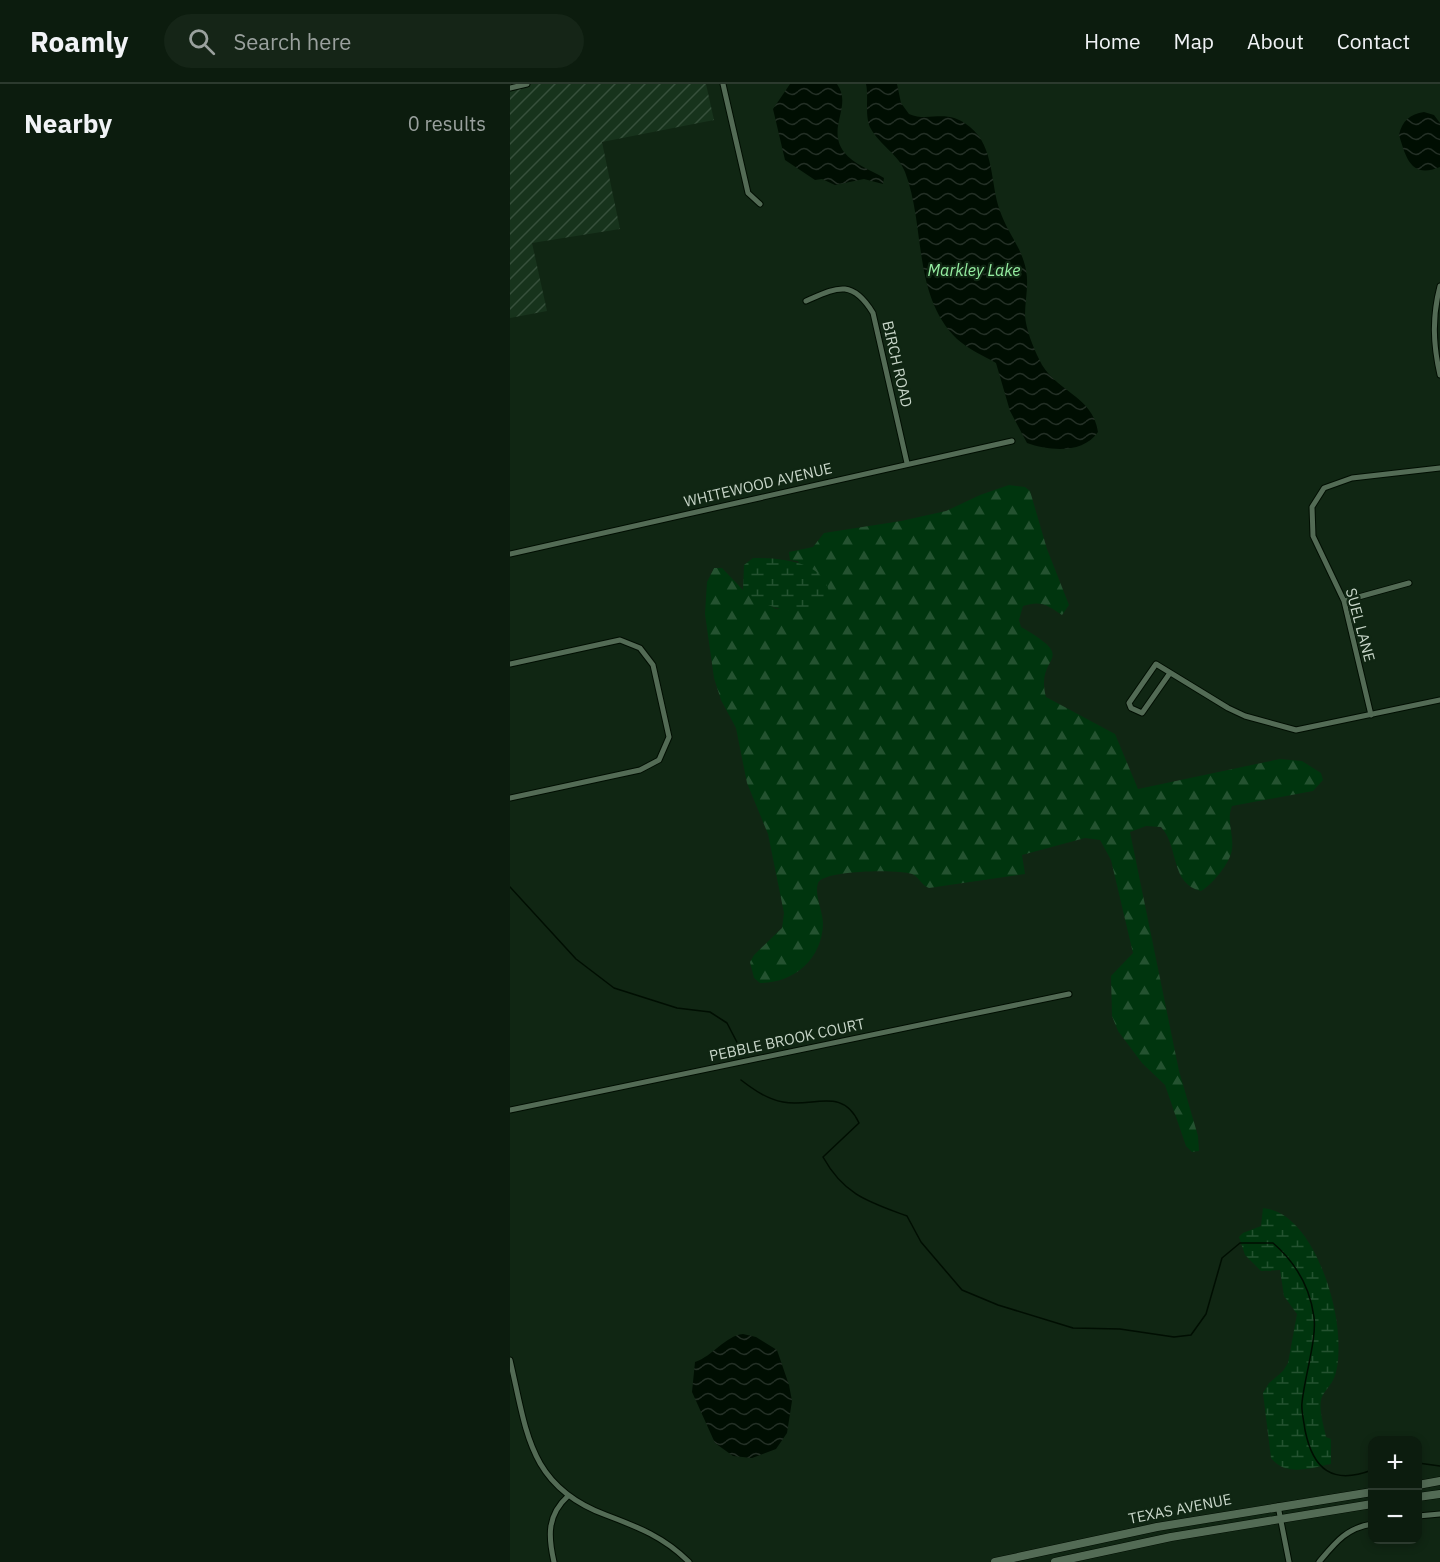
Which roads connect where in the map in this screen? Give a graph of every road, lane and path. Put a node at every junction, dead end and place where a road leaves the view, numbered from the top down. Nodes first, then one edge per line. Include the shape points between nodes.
1 (527, 84) edge
2 (723, 84) edge
3 (510, 88) edge
4 (759, 204) dead end
5 (1440, 286) edge
6 (806, 301) dead end
7 (1440, 375) edge
8 (1012, 441) dead end
9 (907, 463) junction
10 (1440, 468) edge
11 (510, 554) edge
12 (1409, 583) dead end
13 (1344, 601) junction
14 (510, 664) edge
15 (1170, 673) junction
16 (1440, 700) edge
17 (1371, 715) junction
18 (510, 798) edge
19 (1069, 994) dead end
20 (510, 1110) edge
21 (510, 1360) edge
22 (1440, 1482) edge
23 (1422, 1484) edge
24 (1368, 1493) edge
25 (1440, 1494) edge
26 (568, 1496) junction
27 (1422, 1496) edge
28 (1368, 1505) edge
29 (1278, 1506) junction
30 (1440, 1514) edge
31 (1422, 1516) edge
32 (1280, 1518) junction
33 (1368, 1525) edge
34 (554, 1562) edge
35 (689, 1562) edge
36 (995, 1562) edge
37 (1055, 1562) edge
38 (1289, 1562) edge
39 (1318, 1562) edge

1 - 3 street
2 - 4 street via 748,193
5 - 7 street via 1433,340
6 - 9 street, BIRCH ROAD via 828,291 848,289 861,294 873,313
8 - 9 street, WHITEWOOD AVENUE
9 - 11 street, WHITEWOOD AVENUE
10 - 13 street, SUEL LANE via 1352,478 1324,488 1312,507 1313,536
12 - 13 street
13 - 17 street, SUEL LANE
14 - 18 street via 620,640 640,648 653,666 669,737 659,760 640,770
15 - 15 street via 1142,713 1131,708 1129,703 1156,664
15 - 17 street via 1245,716 1296,730
16 - 17 street
19 - 20 street, PEBBLE BROOK COURT
21 - 26 street via 530,1448 544,1472
22 - 23 main road
24 - 29 main road, TEXAS AVENUE
25 - 27 main road
26 - 34 street via 557,1506 551,1520
26 - 35 street via 591,1510 654,1534
28 - 32 main road, TEXAS AVENUE
29 - 32 street
29 - 36 main road, TEXAS AVENUE
30 - 31 street
32 - 37 main road, TEXAS AVENUE
32 - 38 street
33 - 39 street via 1343,1534

